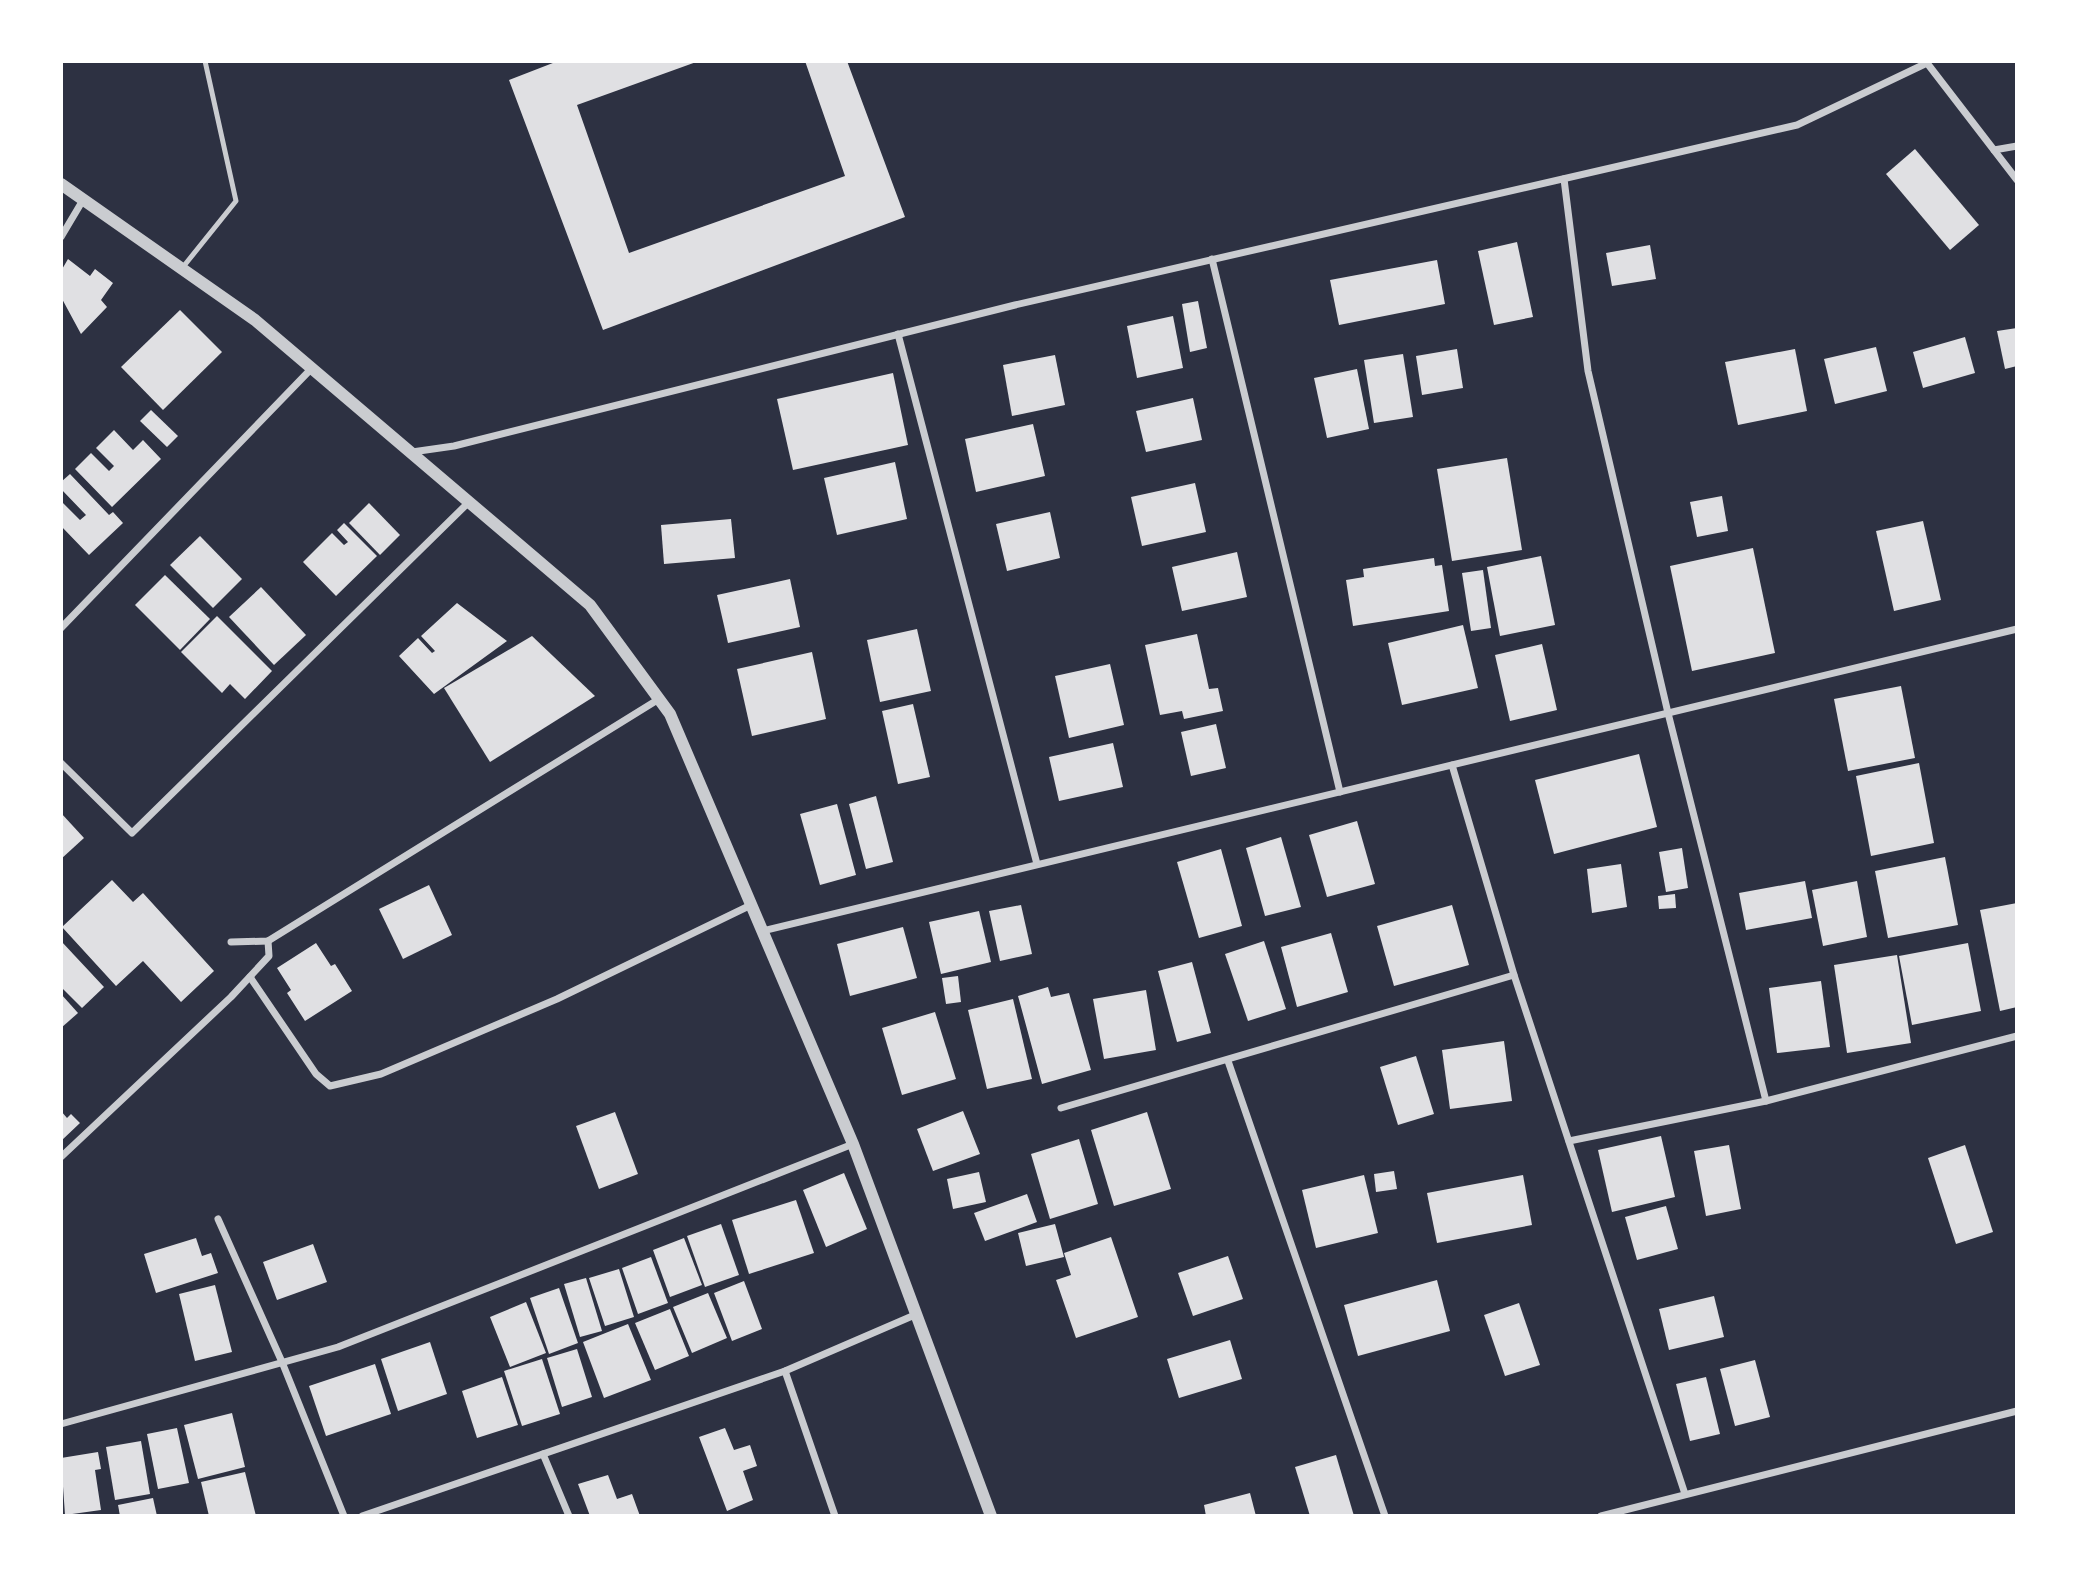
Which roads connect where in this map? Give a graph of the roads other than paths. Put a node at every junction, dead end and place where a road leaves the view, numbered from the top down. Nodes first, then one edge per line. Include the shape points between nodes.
1 (205, 61) edge
2 (1928, 62) edge
3 (2017, 146) edge
4 (1994, 150) junction
5 (1563, 179) junction
6 (2017, 180) edge
7 (61, 184) edge
8 (83, 200) junction
9 (61, 237) edge
10 (1212, 259) junction
11 (182, 269) junction
12 (898, 334) junction
13 (312, 368) junction
14 (411, 453) junction
15 (469, 502) junction
16 (61, 628) edge
17 (2017, 629) edge
18 (659, 699) junction
19 (1668, 713) junction
20 (61, 763) edge
21 (1452, 765) junction
22 (1339, 792) junction
23 (1037, 864) junction
24 (751, 905) junction
25 (762, 931) junction
26 (268, 941) junction
27 (231, 942) dead end
28 (1514, 975) junction
29 (250, 977) junction
30 (2017, 1035) edge
31 (1228, 1061) junction
32 (1766, 1101) junction
33 (1060, 1108) dead end
34 (1569, 1141) junction
35 (853, 1144) junction
36 (61, 1157) edge
37 (218, 1219) dead end
38 (916, 1314) junction
39 (282, 1362) junction
40 (785, 1371) junction
41 (2017, 1411) edge
42 (61, 1424) edge
43 (542, 1454) junction
44 (1685, 1494) junction
45 (344, 1516) edge
46 (362, 1516) edge
47 (569, 1516) edge
48 (835, 1516) edge
49 (991, 1516) edge
50 (1385, 1516) edge
51 (1601, 1516) edge

1 - 11 lane via 236,201
2 - 4 street
2 - 5 street via 1797,125
3 - 4 street
4 - 6 street
5 - 10 street
5 - 19 street via 1588,371
7 - 8 street
8 - 9 street
8 - 11 street
10 - 12 street
10 - 22 street
11 - 13 street
12 - 14 street
12 - 23 street
13 - 14 street
13 - 16 street
14 - 15 street
15 - 18 street via 590,605
15 - 20 street via 132,834
17 - 19 street
18 - 24 street via 670,713
18 - 26 street
19 - 21 street
19 - 32 street
21 - 22 street
21 - 28 street
22 - 23 street
23 - 25 street
24 - 25 street
24 - 29 street via 532,1010 382,1074 330,1086 316,1074
25 - 35 street
26 - 27 street
26 - 29 street via 269,956
28 - 31 street
28 - 34 street
29 - 36 street
30 - 32 street
31 - 33 street
31 - 50 street
32 - 34 street
34 - 44 street
35 - 38 street
35 - 39 street via 338,1347
37 - 39 street
38 - 40 street
38 - 49 street
39 - 42 street
39 - 45 street
40 - 43 street
40 - 48 street
41 - 44 street
43 - 46 street
43 - 47 street
44 - 51 street

